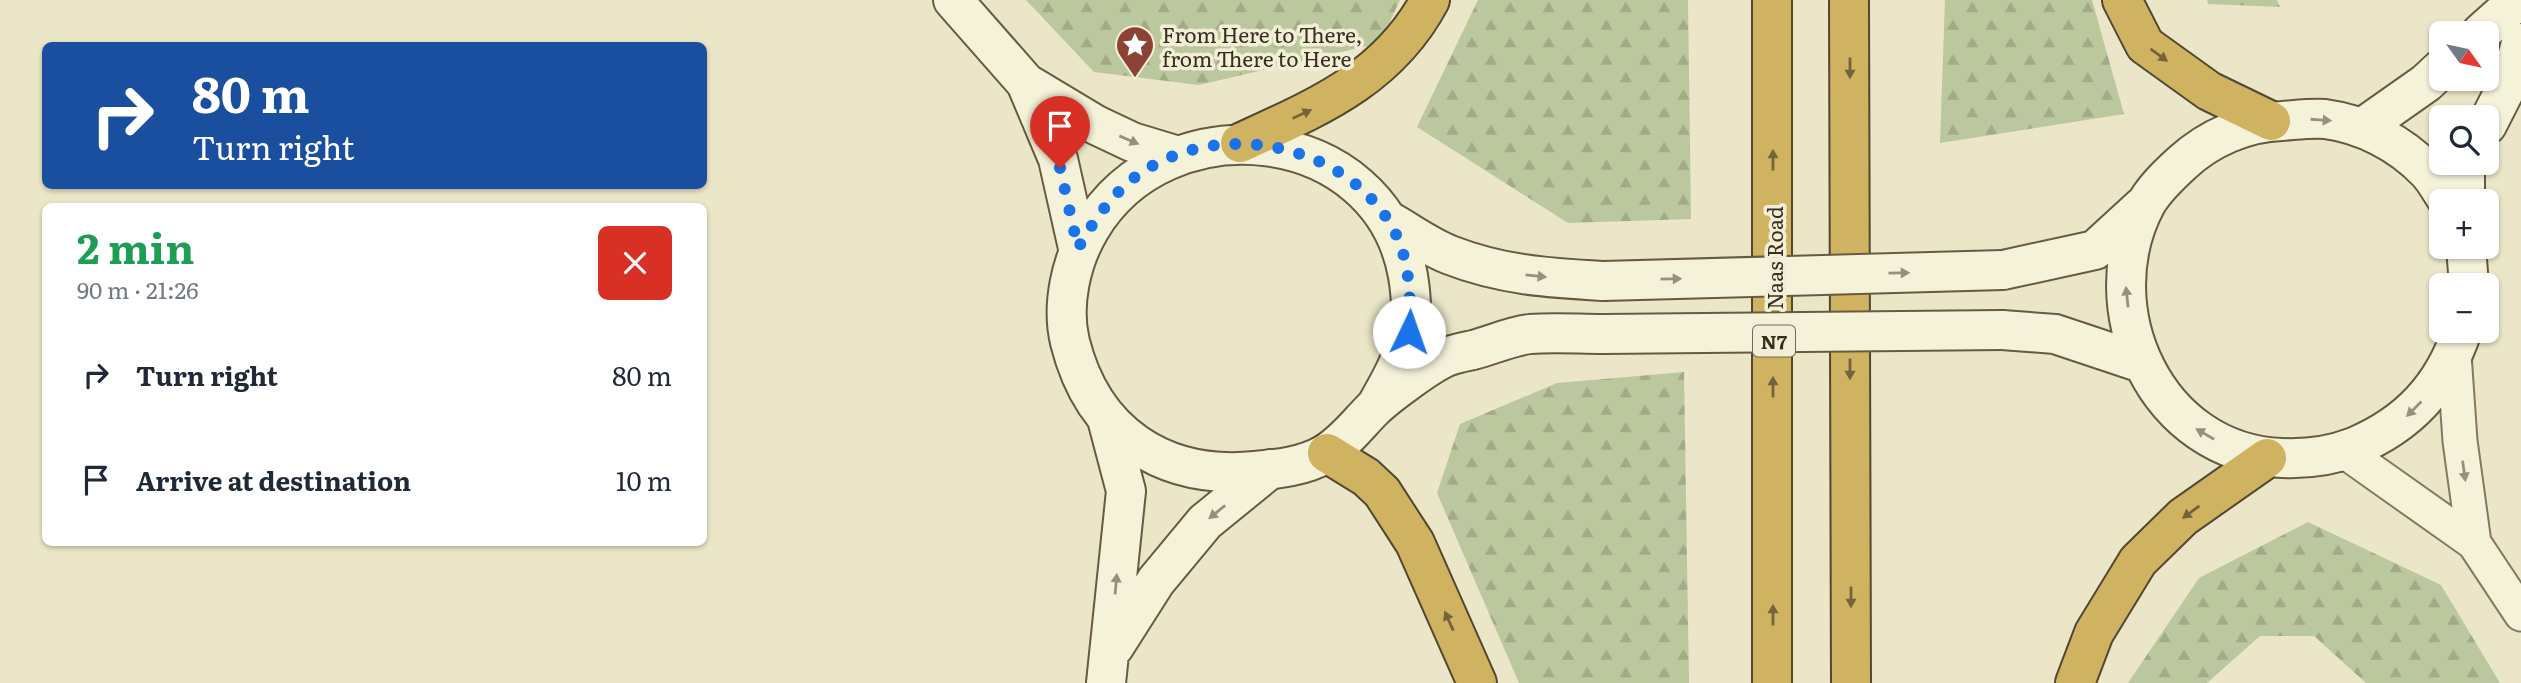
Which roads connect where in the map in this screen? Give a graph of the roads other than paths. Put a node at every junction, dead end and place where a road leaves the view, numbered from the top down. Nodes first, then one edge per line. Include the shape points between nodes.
1 (953, 0) edge
2 (1430, 0) edge
3 (1772, 0) edge
4 (1849, 0) edge
5 (2122, 0) edge
6 (2518, 0) edge
7 (2494, 21) edge
8 (2521, 43) edge
9 (2429, 80) edge
10 (1026, 83) junction
11 (2497, 105) edge
12 (2271, 121) junction
13 (2362, 128) junction
14 (1240, 143) junction
15 (1175, 155) junction
16 (2440, 189) edge
17 (2148, 202) junction
18 (1389, 221) junction
19 (1078, 248) junction
20 (2457, 343) edge
21 (2458, 343) edge
22 (2142, 363) junction
23 (1376, 406) junction
24 (1107, 419) junction
25 (2344, 451) junction
26 (1327, 453) junction
27 (2267, 458) junction
28 (1270, 470) junction
29 (2474, 543) junction
30 (2521, 614) edge
31 (1109, 668) edge
32 (1477, 683) edge
33 (1772, 683) edge
34 (1852, 683) edge
35 (2075, 683) edge

1 - 10 street
14 -> 2 highway via 1327,103 1374,71 1416,26
33 -> 3 highway, Naas Road / N7
4 -> 34 highway
5 -> 12 highway via 2145,45 2209,91
6 - 7 street
8 - 11 street
9 - 13 street
10 -> 15 street via 1096,125
10 - 19 street via 1058,159
12 -> 13 street via 2323,119
12 - 17 street via 2232,131 2196,149
13 - 16 street via 2398,145
14 - 15 street
14 - 18 street via 1306,156 1338,171 1367,193
15 - 19 street via 1135,177 1101,209
18 -> 17 street, bridge via 1448,254 1491,268 1533,277 1603,281 2003,270 2095,250
22 -> 17 street via 2130,324 2125,283 2131,244
18 - 23 street via 1405,256 1411,294 1409,332 1397,371
19 - 24 street via 1068,293 1069,339 1083,382
20 -> 25 street via 2435,387 2409,414 2379,436
21 -> 29 street via 2460,441
22 - 23 street, bridge via 2055,334 2002,330 1528,334 1443,358
27 -> 22 street via 2228,448 2193,427 2164,399
23 - 26 street
24 - 28 street via 1142,449 1183,467 1227,474
31 -> 24 street via 1126,491
25 - 27 street via 2306,459
25 - 29 street
26 - 28 street
32 -> 26 highway via 1415,543 1382,492
27 -> 35 highway via 2183,517 2138,561 2094,633
28 -> 31 street via 1205,522 1156,581
29 - 30 street

